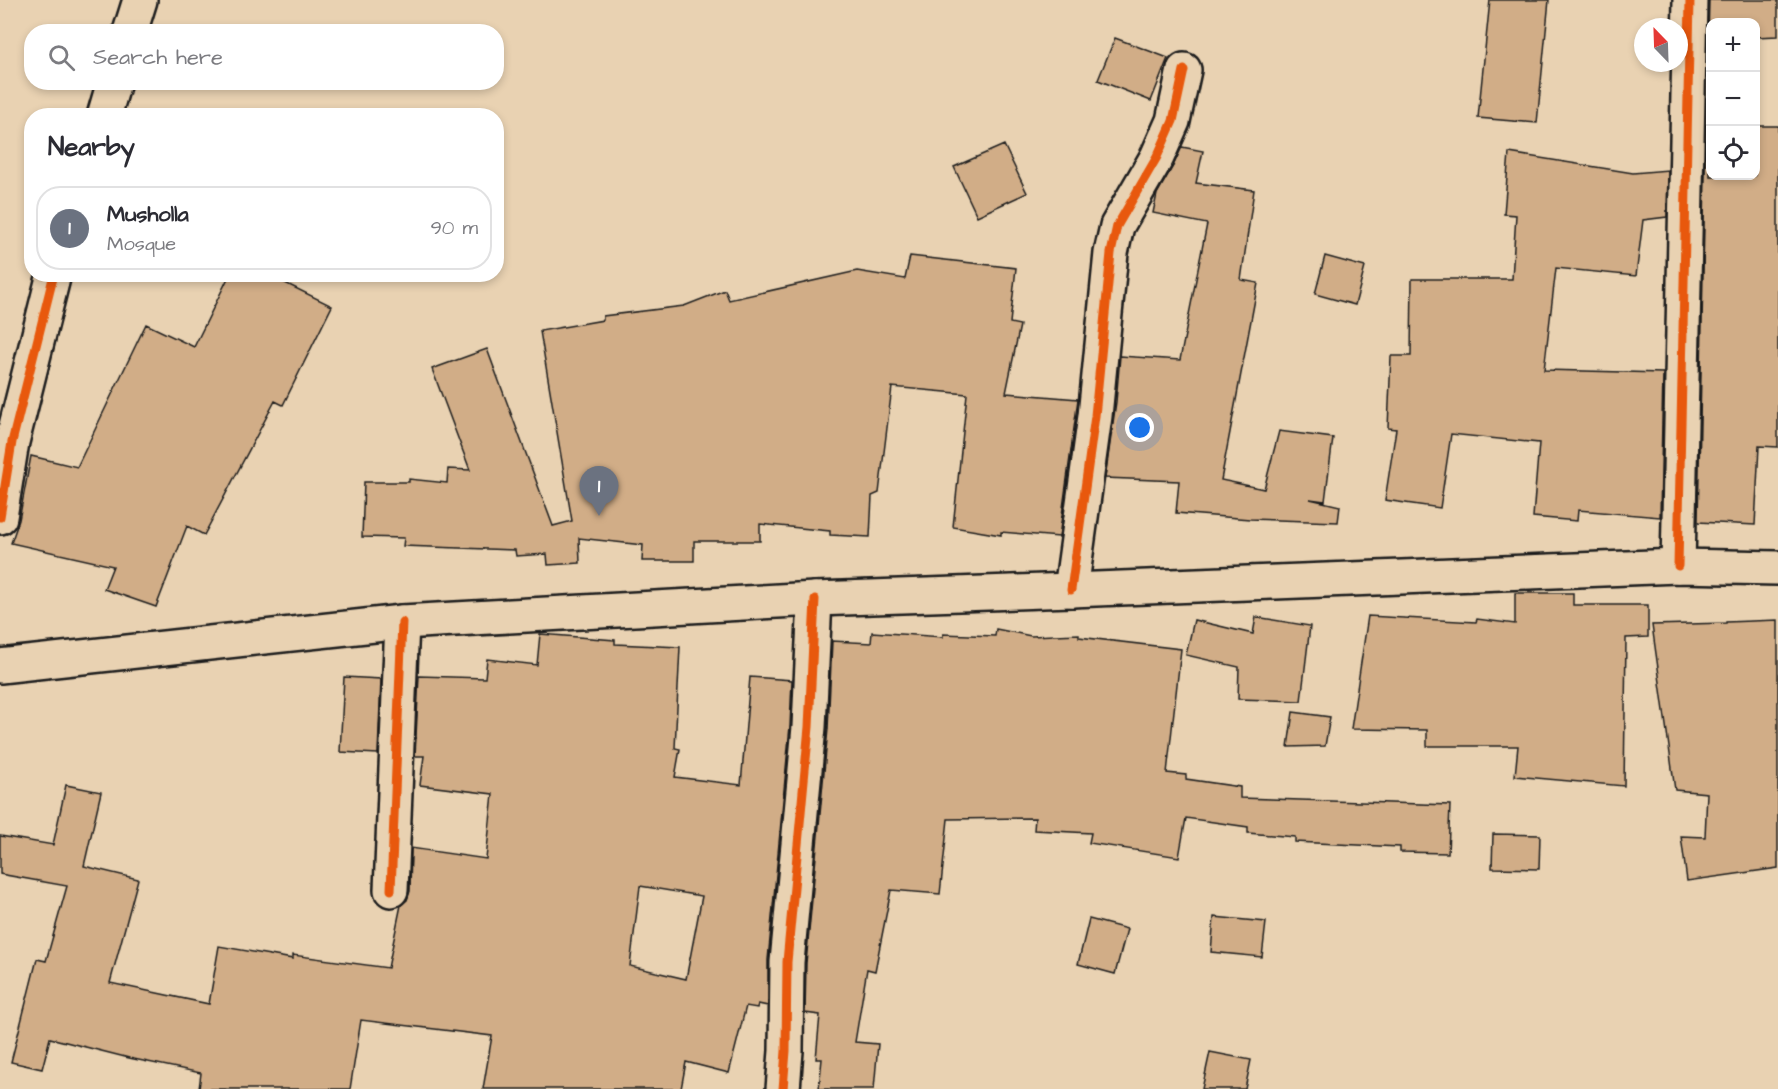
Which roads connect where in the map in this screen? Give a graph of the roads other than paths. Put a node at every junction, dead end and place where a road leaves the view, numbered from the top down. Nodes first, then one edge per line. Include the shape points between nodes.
1 (140, 0) edge
2 (1690, 0) edge
3 (132, 24) edge
4 (1184, 70) dead end
5 (112, 90) edge
6 (106, 108) edge
7 (52, 282) edge
8 (0, 518) edge
9 (1678, 566) junction
10 (1778, 568) edge
11 (1071, 591) junction
12 (815, 598) junction
13 (402, 622) junction
14 (0, 666) edge
15 (391, 890) dead end
16 (783, 1089) edge

1 - 3 street
2 - 9 street
4 - 11 street via 1173,121 1118,226 1110,253 1095,416
5 - 6 street
7 - 8 street via 12,442
9 - 10 street
9 - 11 street
11 - 12 street
12 - 13 street
12 - 16 street via 809,727 787,962
13 - 14 street
13 - 15 street

